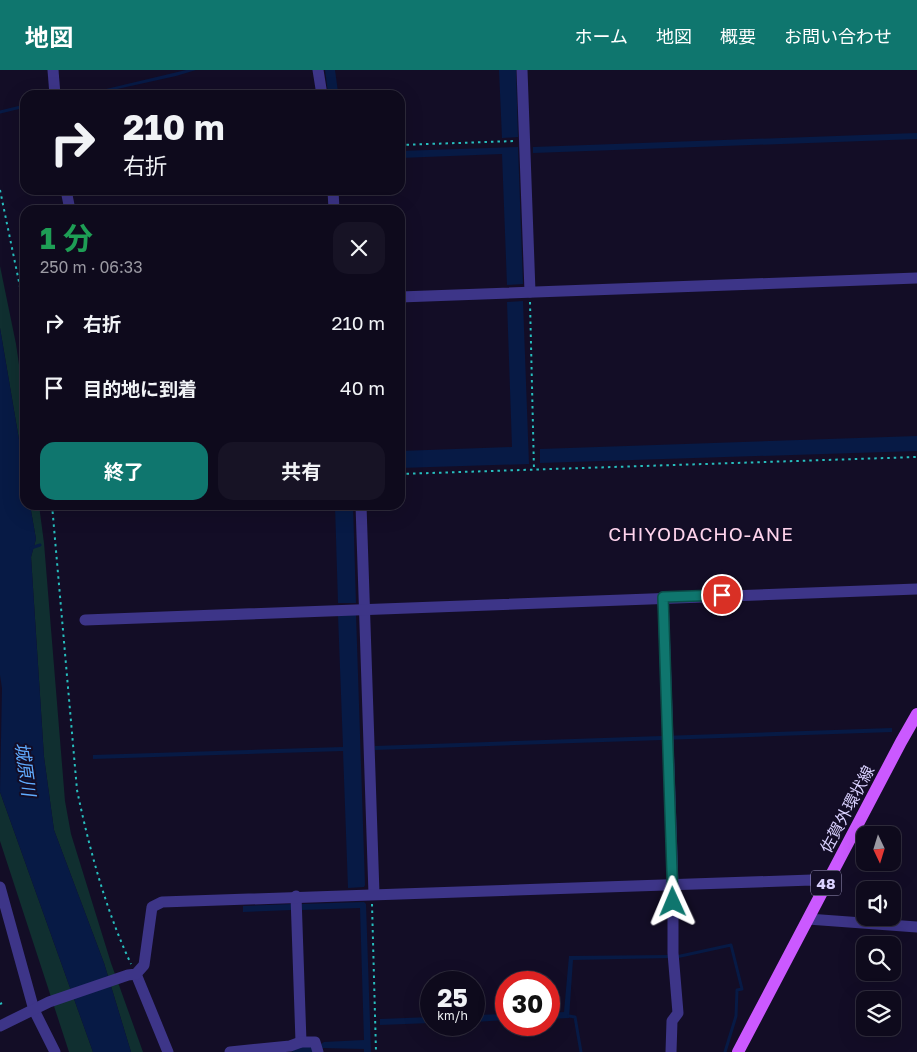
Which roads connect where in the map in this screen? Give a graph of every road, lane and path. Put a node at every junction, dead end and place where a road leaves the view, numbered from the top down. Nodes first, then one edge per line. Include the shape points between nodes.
1 (52, 70) edge
2 (318, 70) edge
3 (522, 70) edge
4 (54, 90) edge
5 (321, 90) edge
6 (524, 141) junction
7 (405, 145) edge
8 (0, 190) edge
9 (917, 278) edge
10 (20, 287) edge
11 (530, 292) junction
12 (405, 297) edge
13 (917, 457) edge
14 (534, 470) junction
15 (405, 474) edge
16 (52, 510) edge
17 (361, 510) edge
18 (917, 589) edge
19 (663, 597) junction
20 (364, 608) junction
21 (85, 620) dead end
22 (917, 714) edge
23 (827, 882) junction
24 (673, 884) junction
25 (0, 887) edge
26 (374, 894) junction
27 (296, 896) junction
28 (808, 919) junction
29 (917, 927) edge
30 (132, 974) junction
31 (34, 1010) junction
32 (0, 1026) edge
33 (301, 1042) junction
34 (318, 1049) edge
35 (55, 1052) edge
36 (168, 1052) edge
37 (230, 1052) edge
38 (376, 1052) edge
39 (670, 1052) edge
40 (738, 1052) edge

1 - 4 street
2 - 5 street
3 - 6 street
6 - 7 path
6 - 11 street
8 - 10 path
9 - 11 street
11 - 12 street
11 - 14 path
13 - 14 path
14 - 15 path
16 - 30 path via 77,790 86,833
17 - 20 street
18 - 19 street
19 - 20 street
19 - 24 street
20 - 21 street
20 - 26 street
22 - 23 main road, 佐賀外環状線 / 48
23 - 24 street
23 - 28 main road, 佐賀外環状線 / 48
24 - 26 street
24 - 39 street via 673,953 678,1013 672,1021
25 - 31 street
26 - 27 street
26 - 38 path via 371,901
27 - 30 street via 162,902 152,907 144,965
27 - 33 street
28 - 29 street
28 - 40 main road, 佐賀外環状線 / 48
30 - 31 street
30 - 36 street
31 - 32 street
31 - 35 street
33 - 34 street via 315,1042
33 - 37 street

